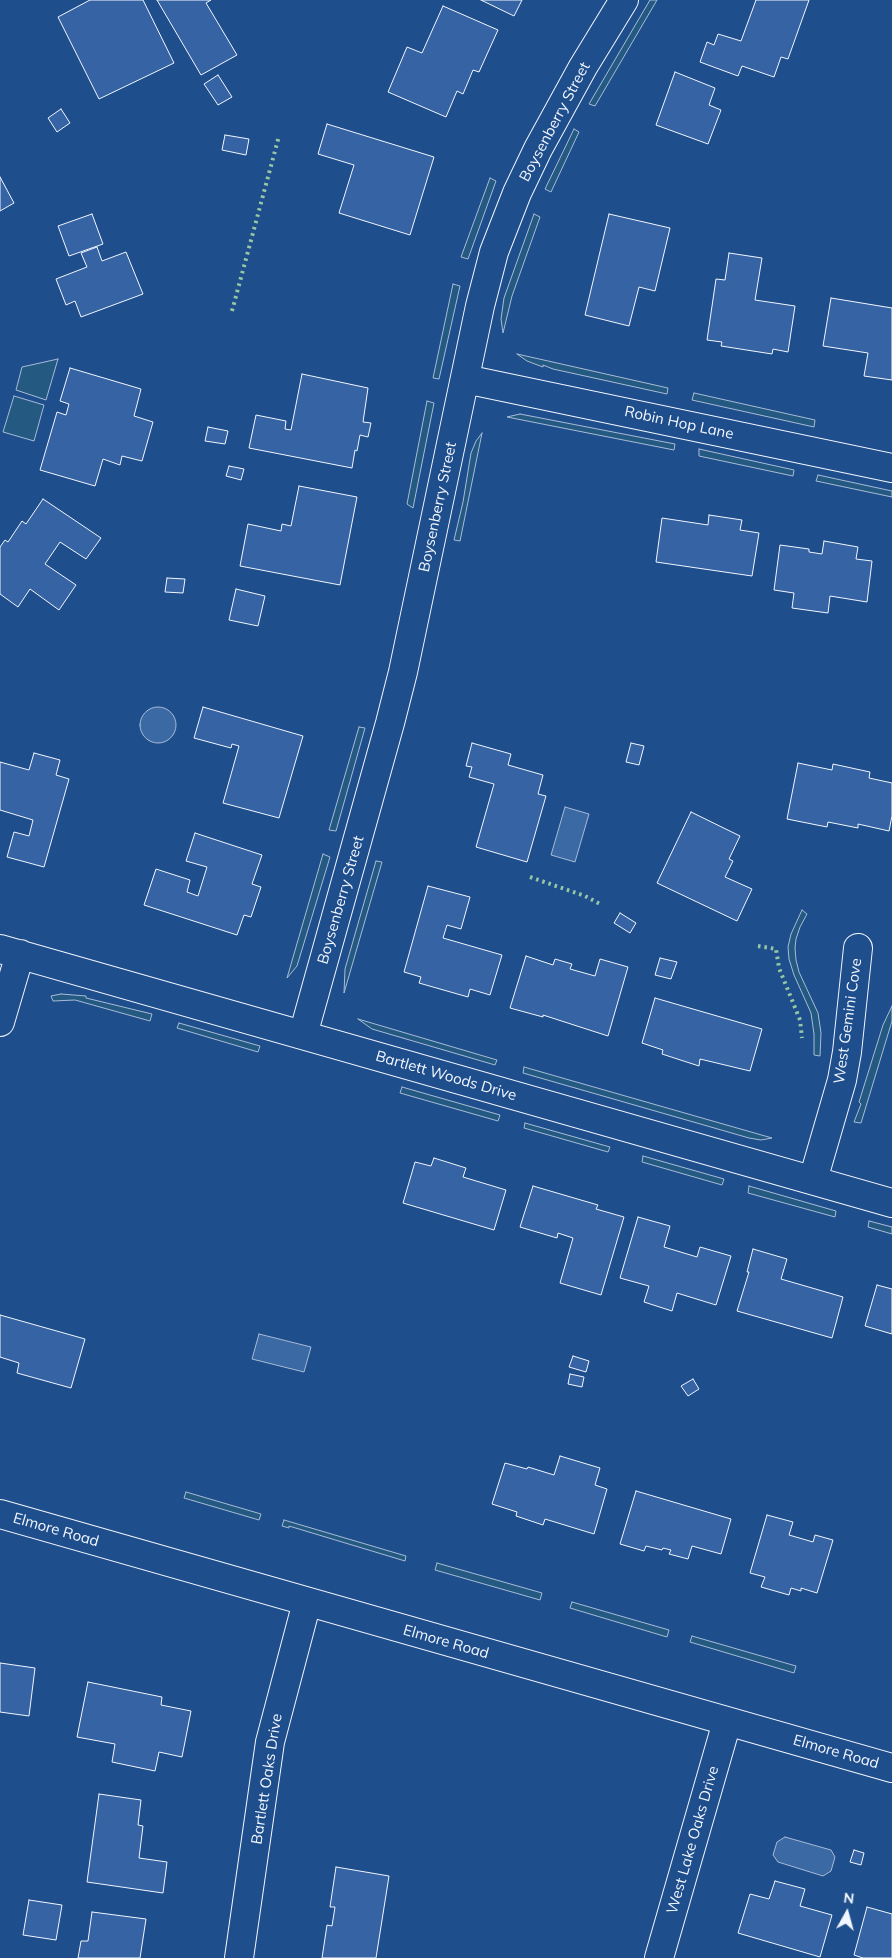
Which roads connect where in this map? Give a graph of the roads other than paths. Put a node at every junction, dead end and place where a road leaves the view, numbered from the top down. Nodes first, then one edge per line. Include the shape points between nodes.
1 (624, 0) edge
2 (465, 378) junction
3 (892, 468) edge
4 (858, 948) dead end
5 (10, 952) edge
6 (0, 1022) edge
7 (303, 1035) junction
8 (813, 1180) junction
9 (892, 1202) edge
10 (0, 1514) edge
11 (307, 1602) junction
12 (727, 1722) junction
13 (892, 1768) edge
14 (239, 1958) edge
15 (659, 1958) edge

1 - 2 street, Boysenberry Street via 579,75 517,193 486,280
2 - 3 street, Robin Hop Lane
2 - 7 street, Boysenberry Street via 398,689
4 - 8 street, West Gemini Cove via 842,1080
5 - 6 street
5 - 7 street, Bartlett Woods Drive
7 - 8 street, Bartlett Woods Drive
8 - 9 street, Bartlett Woods Drive
10 - 11 street, Elmore Road
11 - 12 street, Elmore Road
11 - 14 street, Bartlett Oaks Drive via 270,1742
12 - 13 street, Elmore Road
12 - 15 street, West Lake Oaks Drive

